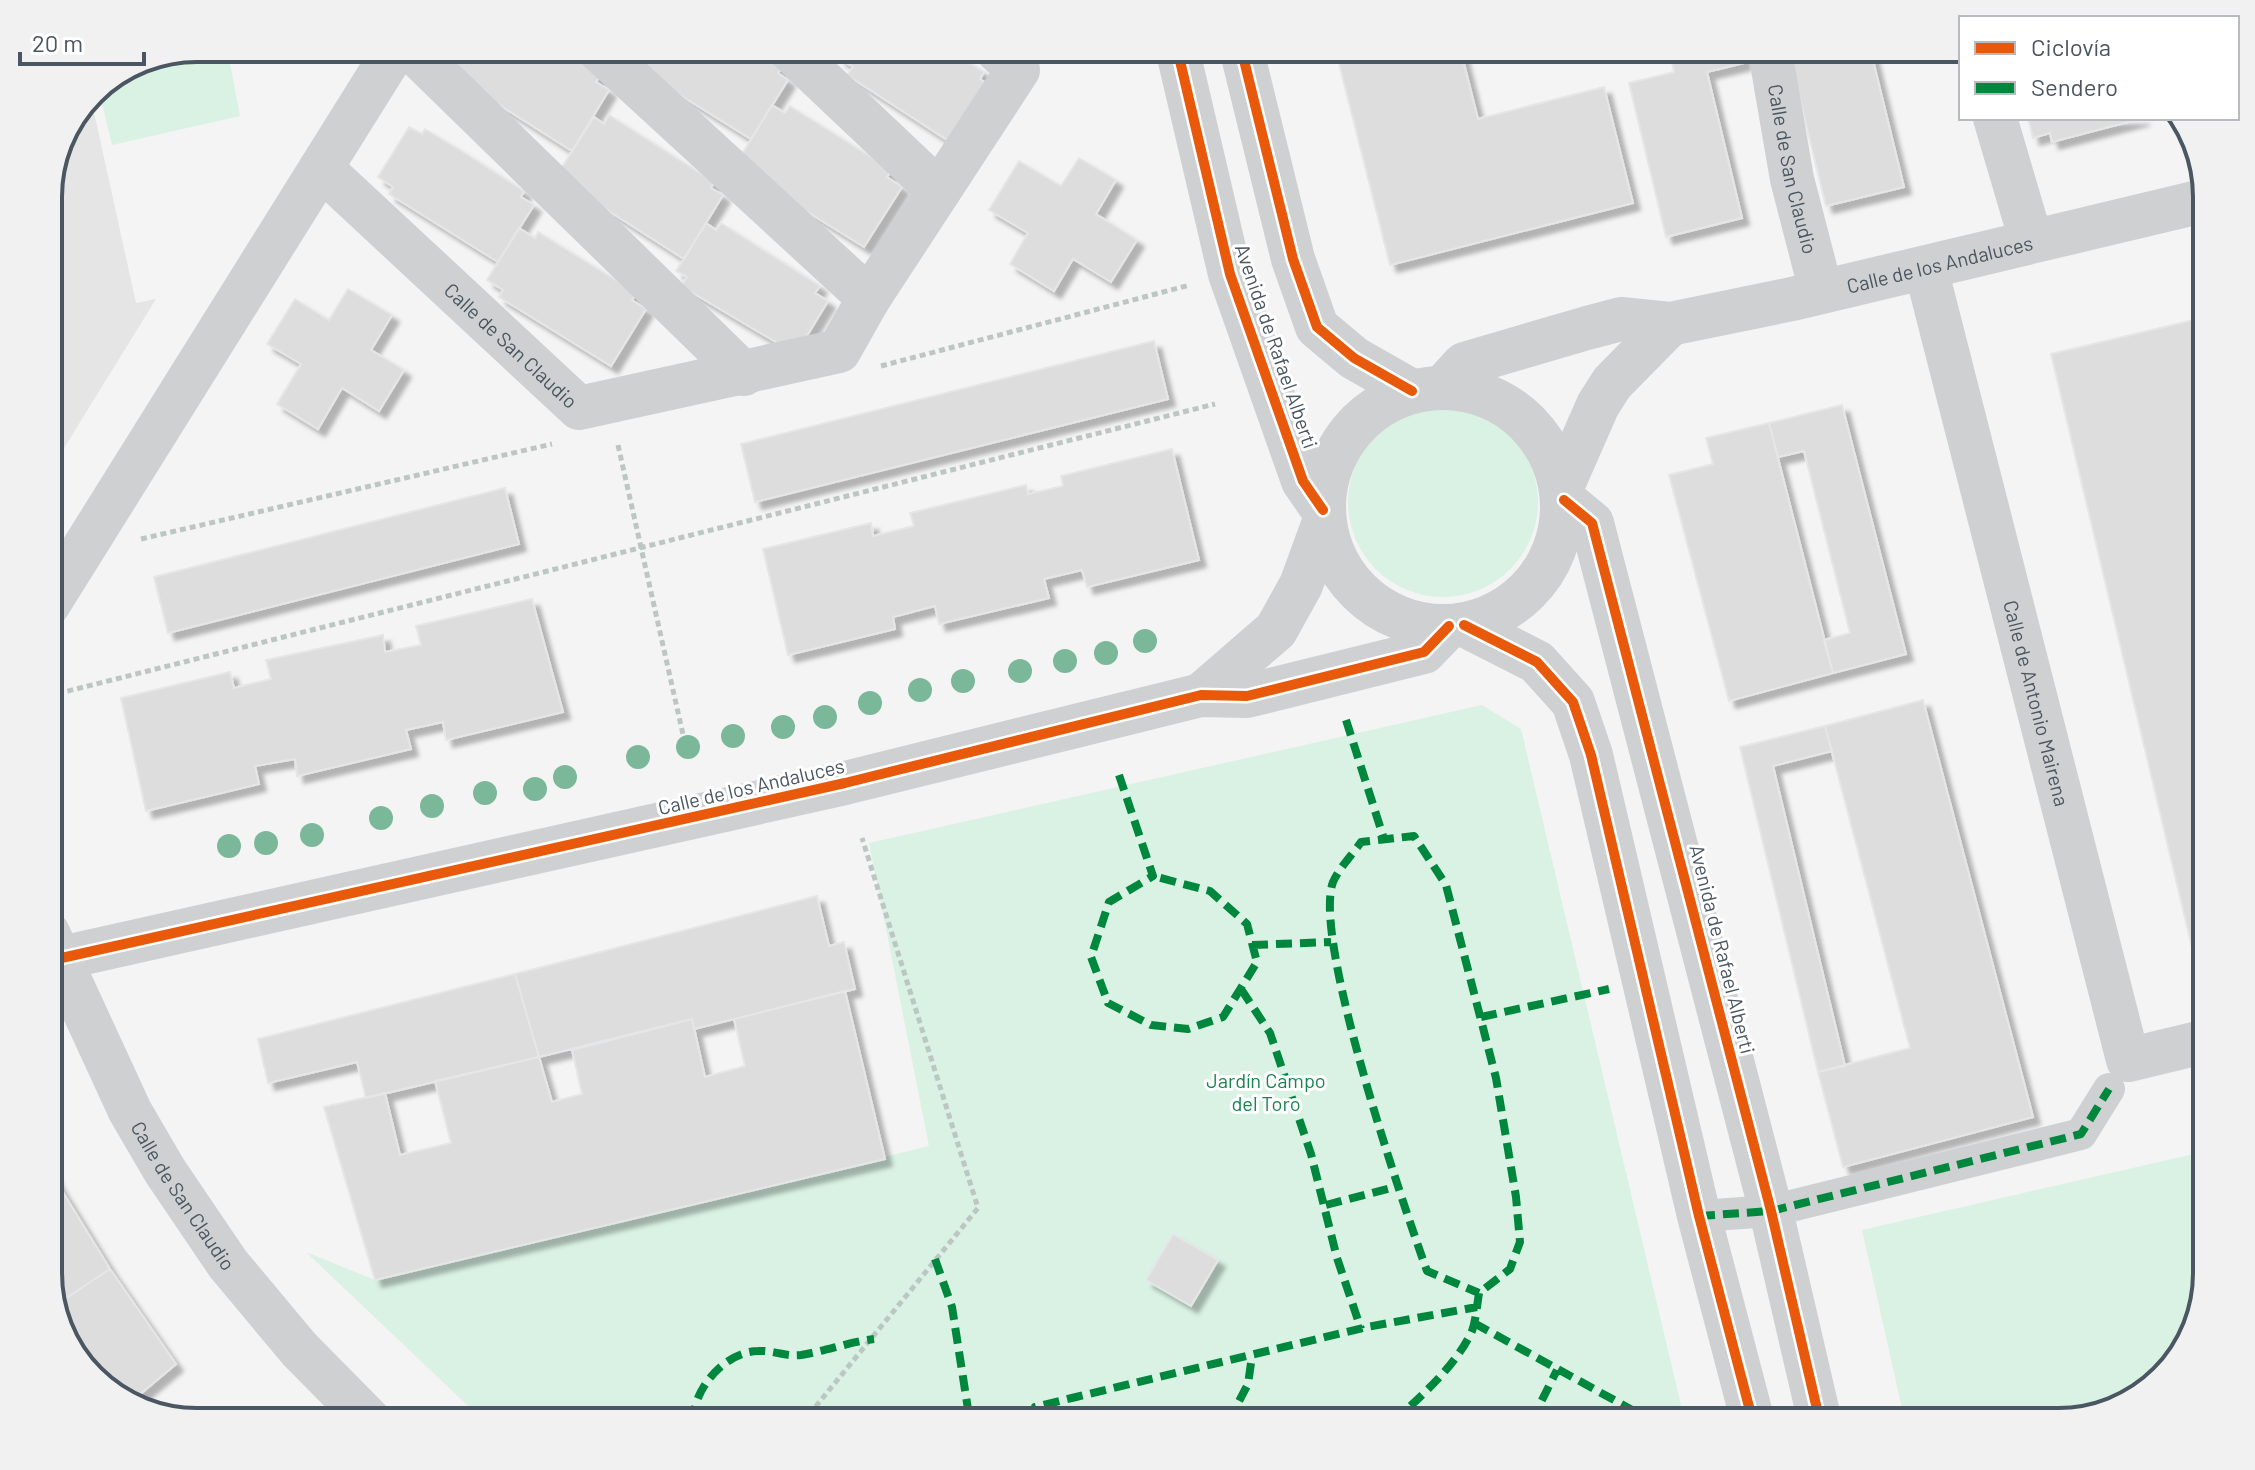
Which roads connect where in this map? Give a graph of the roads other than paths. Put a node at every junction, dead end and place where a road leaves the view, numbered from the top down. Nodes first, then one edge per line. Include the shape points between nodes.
1 (387, 62) edge
2 (424, 62) edge
3 (612, 62) edge
4 (803, 62) edge
5 (1010, 62) edge
6 (1180, 62) edge
7 (1244, 62) edge
8 (1772, 62) edge
9 (1996, 120) edge
10 (321, 168) junction
11 (939, 191) junction
12 (2193, 203) edge
13 (2031, 240) junction
14 (1926, 269) junction
15 (1821, 291) junction
16 (869, 298) junction
17 (1670, 324) junction
18 (744, 374) junction
19 (1428, 389) junction
20 (1563, 494) junction
21 (1324, 516) junction
22 (62, 583) edge
23 (1456, 626) junction
24 (1201, 695) junction
25 (62, 948) edge
26 (62, 971) edge
27 (2193, 1044) edge
28 (2109, 1089) dead end
29 (1771, 1211) junction
30 (1699, 1216) junction
31 (357, 1408) edge
32 (1749, 1408) edge
33 (1817, 1408) edge

1 - 10 street
2 - 18 street
3 - 16 street
4 - 11 street
5 - 11 street, Calle de San Claudio via 1018,70
6 - 21 street, Avenida de Rafael Alberti via 1230,274 1303,481
7 - 19 street via 1293,259 1317,327 1354,358
8 - 15 street, Calle de San Claudio via 1792,179
9 - 13 street
10 - 18 street, Calle de San Claudio via 579,408
10 - 22 street
11 - 16 street, Calle de San Claudio
12 - 13 street, Calle de los Andaluces
13 - 14 street, Calle de los Andaluces
14 - 15 street, Calle de los Andaluces
14 - 27 street, Calle de Antonio Mairena via 2128,1060
15 - 17 street, Calle de los Andaluces
16 - 18 street, Calle de San Claudio via 839,351
17 - 19 street, Calle de los Andaluces via 1621,319 1587,328 1464,364
17 - 20 street via 1605,394
19 - 20 street via 1481,392 1509,406 1548,447
19 - 21 street via 1385,402 1360,420 1338,450 1327,479
20 - 23 street via 1560,534 1550,562 1530,590 1504,610
20 - 29 street, Avenida de Rafael Alberti via 1592,523
21 - 23 street via 1332,551 1362,595 1398,618
21 - 24 street, Calle de los Andaluces via 1301,585 1276,630
23 - 24 street, Calle de los Andaluces via 1424,652 1247,696
23 - 30 street via 1537,662 1573,702 1591,755
24 - 25 street, Calle de los Andaluces via 845,783
26 - 31 street, Calle de San Claudio via 165,1171 238,1276
28 - 29 street via 2081,1134
29 - 30 street
29 - 33 street, Avenida de Rafael Alberti
30 - 32 street

